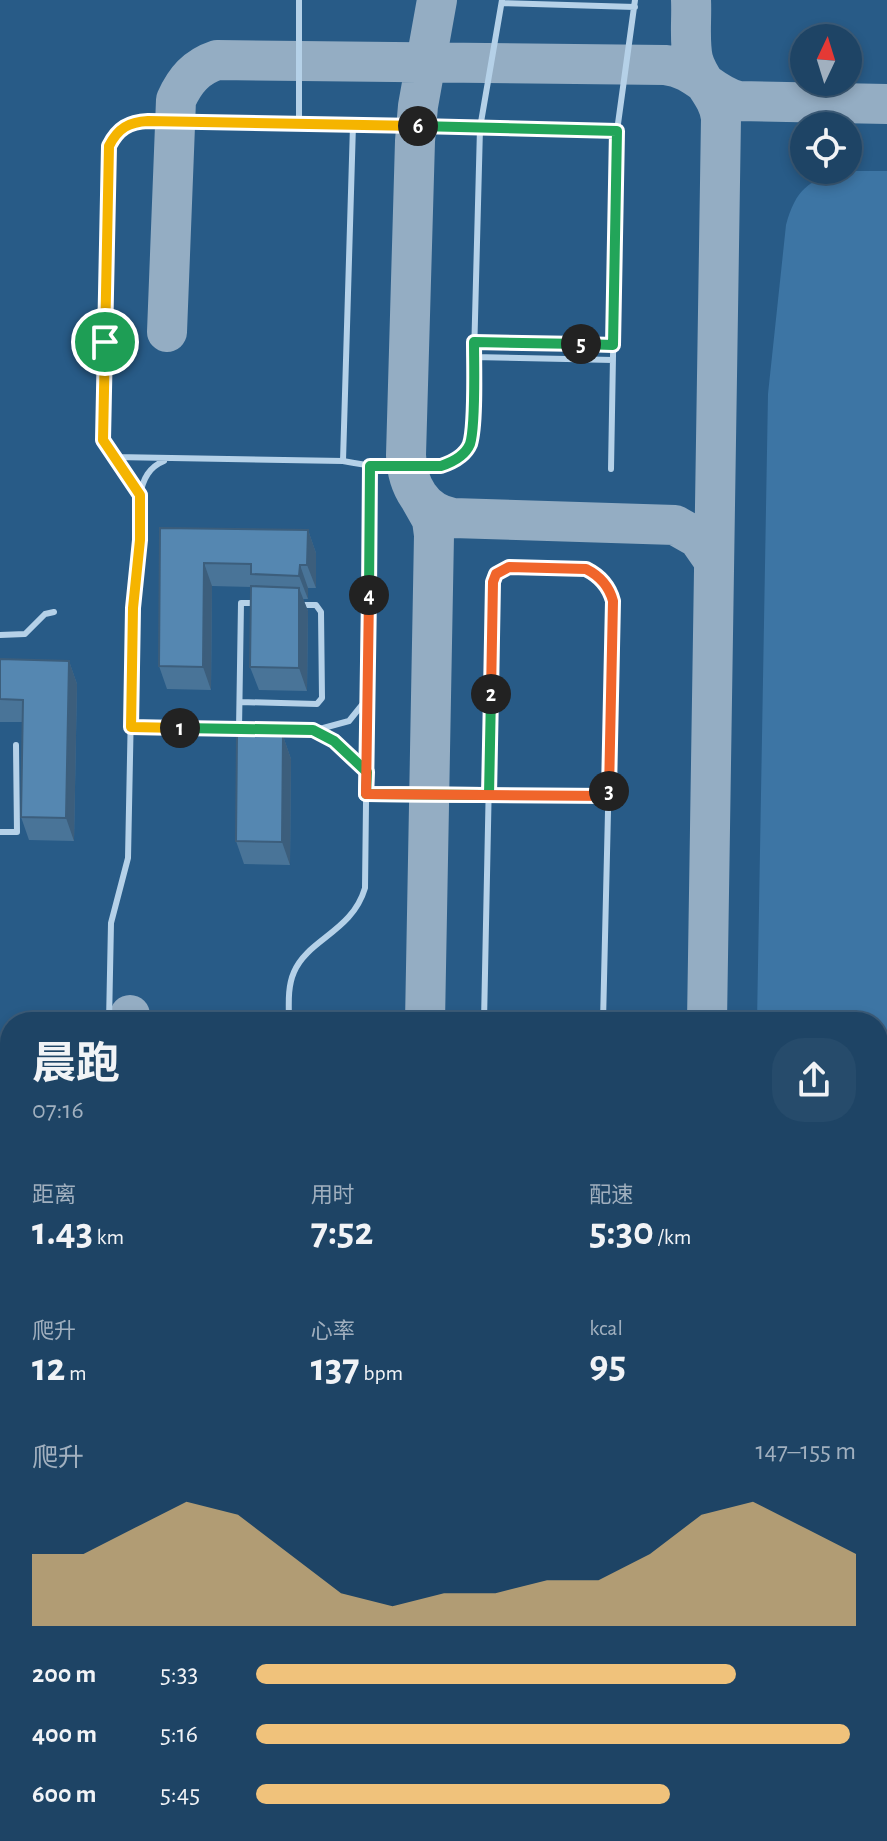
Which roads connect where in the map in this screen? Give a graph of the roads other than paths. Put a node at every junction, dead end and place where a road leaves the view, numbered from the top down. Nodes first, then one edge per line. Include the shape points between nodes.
1 (299, 0) edge
2 (502, 2) edge
3 (635, 4) edge
4 (299, 124) junction
5 (353, 125) junction
6 (480, 128) junction
7 (617, 131) junction
8 (474, 342) junction
9 (613, 345) junction
10 (474, 357) junction
11 (613, 360) junction
12 (115, 457) junction
13 (171, 458) junction
14 (343, 461) junction
15 (370, 466) junction
16 (611, 469) dead end
17 (140, 495) junction
18 (271, 604) edge
19 (286, 604) edge
20 (54, 612) dead end
21 (0, 635) edge
22 (367, 697) junction
23 (240, 702) junction
24 (131, 727) junction
25 (239, 729) junction
26 (313, 730) junction
27 (16, 745) dead end
28 (367, 772) junction
29 (366, 794) junction
30 (489, 795) junction
31 (609, 796) junction
32 (0, 832) edge
33 (109, 1012) edge
34 (289, 1012) edge
35 (484, 1012) edge
36 (603, 1012) edge

1 - 4 lane
2 - 3 lane
2 - 6 lane
3 - 7 lane
4 - 5 lane
4 - 12 lane via 139,121 113,138 103,440
5 - 6 lane
5 - 14 lane
6 - 7 lane
6 - 8 lane
7 - 9 lane
8 - 9 lane
8 - 10 lane
9 - 11 lane
10 - 11 lane
10 - 15 lane via 472,433 465,451 441,466
11 - 16 lane
12 - 13 lane
12 - 17 lane
13 - 14 lane
13 - 17 lane via 150,470
14 - 15 lane
15 - 22 lane
17 - 24 lane
18 - 23 lane via 241,603
19 - 23 lane via 316,605 321,612 322,698 317,704
20 - 21 lane via 25,634
22 - 26 lane via 349,721
22 - 28 lane
23 - 25 lane
24 - 25 lane
24 - 33 lane via 128,858 111,923
25 - 26 lane
26 - 28 lane via 334,741
27 - 32 lane via 17,832
28 - 29 lane
29 - 30 lane
29 - 34 lane via 361,902 343,926 298,964 289,988
30 - 31 lane
30 - 31 lane via 493,582 509,567 586,569 611,594
30 - 35 lane
31 - 36 lane

